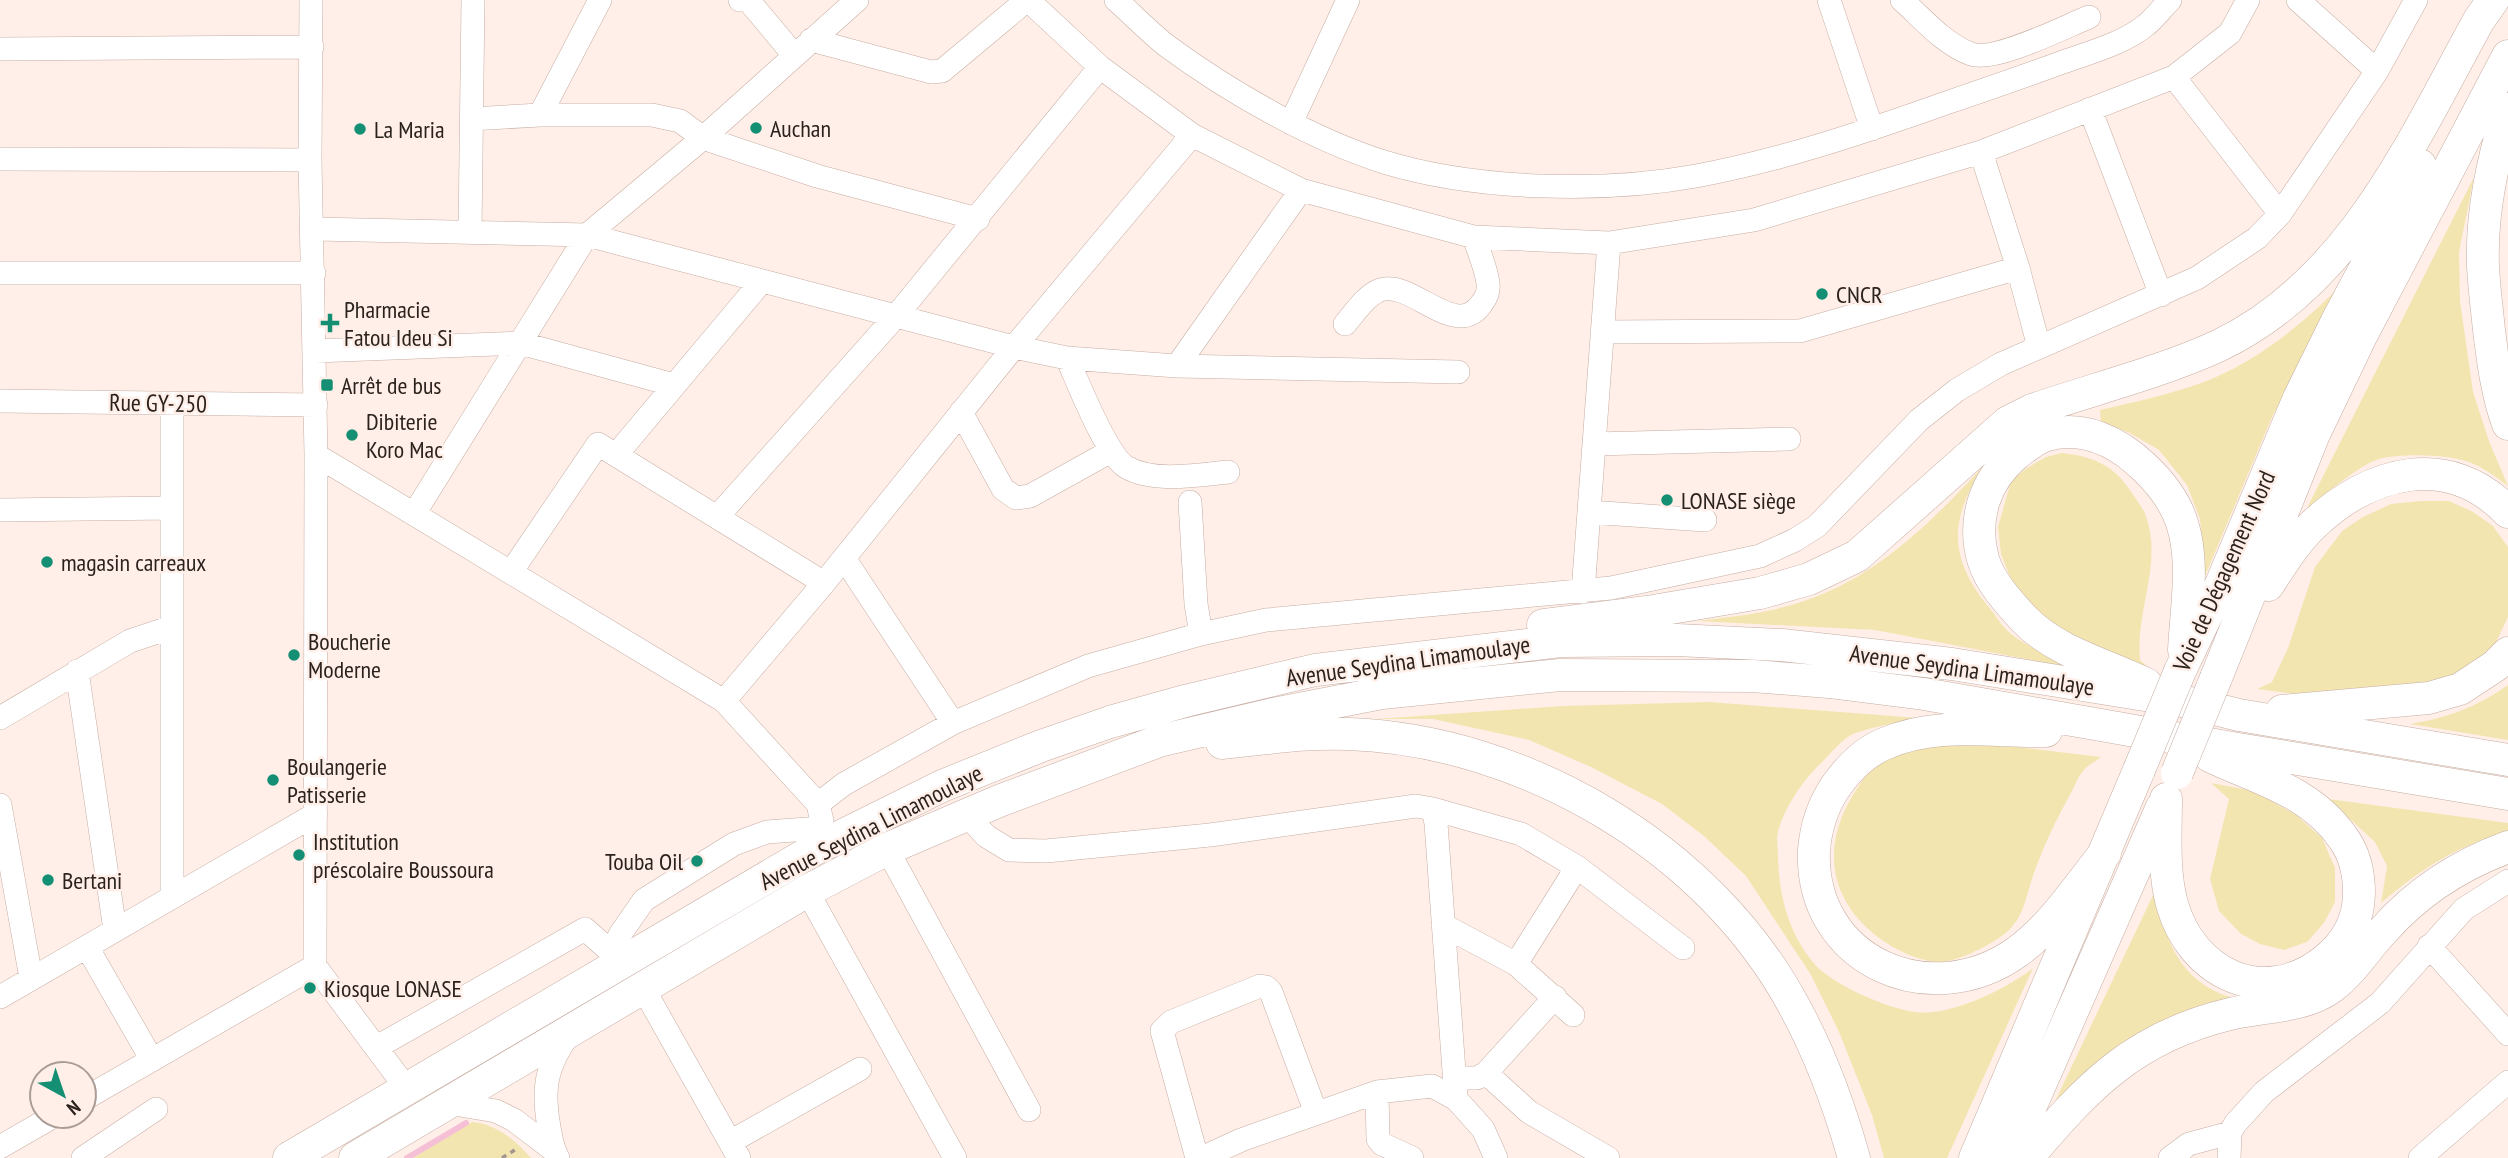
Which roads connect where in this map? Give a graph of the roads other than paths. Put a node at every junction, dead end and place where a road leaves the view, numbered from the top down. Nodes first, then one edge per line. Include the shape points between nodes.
1 (312, 0) edge
2 (473, 0) edge
3 (600, 0) edge
4 (740, 0) edge
5 (748, 0) edge
6 (857, 0) edge
7 (1028, 0) edge
8 (1116, 0) edge
9 (1348, 0) edge
10 (1829, 0) edge
11 (1902, 0) edge
12 (2170, 0) edge
13 (2248, 0) edge
14 (2298, 0) edge
15 (2416, 0) edge
16 (2493, 0) edge
17 (2508, 0) edge
18 (2087, 8) edge
19 (312, 47) junction
20 (802, 48) junction
21 (2103, 48) junction
22 (0, 49) edge
23 (2508, 55) edge
24 (1100, 67) junction
25 (2377, 72) junction
26 (2174, 77) junction
27 (2090, 109) junction
28 (2508, 109) edge
29 (540, 115) junction
30 (471, 119) junction
31 (1291, 123) junction
32 (1872, 129) junction
33 (1192, 135) junction
34 (703, 138) junction
35 (1981, 152) junction
36 (0, 159) edge
37 (310, 160) junction
38 (1301, 190) junction
39 (2280, 214) junction
40 (978, 219) junction
41 (470, 232) junction
42 (313, 233) junction
43 (587, 235) junction
44 (1474, 237) junction
45 (1609, 243) junction
46 (2018, 268) junction
47 (0, 273) edge
48 (314, 273) junction
49 (762, 281) junction
50 (2161, 295) junction
51 (896, 316) junction
52 (1345, 324) dead end
53 (1602, 332) junction
54 (520, 344) junction
55 (1014, 347) junction
56 (2039, 347) junction
57 (315, 351) junction
58 (1067, 358) junction
59 (1177, 366) junction
60 (1458, 372) dead end
61 (674, 385) junction
62 (0, 401) edge
63 (172, 404) junction
64 (316, 405) junction
65 (961, 412) junction
66 (2508, 424) edge
67 (1789, 439) dead end
68 (1594, 444) junction
69 (1111, 451) junction
70 (616, 454) junction
71 (316, 455) junction
72 (1228, 472) dead end
73 (1190, 502) dead end
74 (172, 508) junction
75 (0, 510) edge
76 (1589, 512) junction
77 (2508, 512) edge
78 (414, 514) junction
79 (717, 517) junction
80 (1705, 520) dead end
81 (844, 558) junction
82 (511, 572) junction
83 (824, 583) junction
84 (1583, 592) junction
85 (172, 627) junction
86 (2235, 632) junction
87 (1201, 634) junction
88 (2508, 653) edge
89 (1315, 670) junction
90 (76, 671) junction
91 (2182, 678) junction
92 (724, 701) junction
93 (2239, 715) junction
94 (0, 718) edge
95 (953, 723) junction
96 (2102, 726) junction
97 (2170, 738) junction
98 (2508, 761) edge
99 (1070, 775) junction
100 (2171, 786) junction
101 (2508, 794) edge
102 (818, 804) junction
103 (0, 805) edge
104 (1433, 809) junction
105 (316, 814) junction
106 (967, 815) junction
107 (818, 839) junction
108 (2508, 847) edge
109 (887, 849) junction
110 (2105, 853) junction
111 (1577, 867) junction
112 (2508, 881) edge
113 (807, 891) junction
114 (172, 897) junction
115 (1444, 925) junction
116 (115, 930) junction
117 (2429, 946) junction
118 (87, 947) junction
119 (1683, 948) dead end
120 (619, 956) junction
121 (1516, 964) junction
122 (315, 966) junction
123 (31, 978) junction
124 (643, 988) junction
125 (0, 997) edge
126 (1555, 997) junction
127 (1573, 1014) dead end
128 (573, 1029) junction
129 (2508, 1034) edge
130 (377, 1047) junction
131 (152, 1060) junction
132 (859, 1069) dead end
133 (1486, 1073) junction
134 (2508, 1082) edge
135 (1455, 1088) junction
136 (407, 1089) junction
137 (98, 1091) edge
138 (1377, 1092) junction
139 (448, 1103) junction
140 (156, 1110) dead end
141 (1029, 1110) dead end
142 (1316, 1113) junction
143 (30, 1130) edge
144 (2230, 1133) junction
145 (0, 1147) edge
146 (1245, 1149) edge
147 (734, 1150) edge
148 (555, 1154) edge
149 (83, 1158) edge
150 (289, 1158) edge
151 (355, 1158) edge
152 (955, 1158) edge
153 (1199, 1158) edge
154 (1412, 1158) edge
155 (1496, 1158) edge
156 (1608, 1158) edge
157 (1854, 1158) edge
158 (1975, 1158) edge
159 (2007, 1158) edge
160 (2027, 1158) edge
161 (2170, 1158) edge
162 (2230, 1158) edge
163 (2420, 1158) edge

1 - 19 street
2 - 30 street
3 - 29 street
4 - 5 street
5 - 20 street
6 - 20 street
7 - 20 street via 942,71
7 - 24 street
8 - 31 street via 1166,45
9 - 31 street
10 - 32 street
11 - 18 street via 1953,46 1974,55 2001,53
12 - 21 street via 2145,26
13 - 26 street via 2230,33
14 - 25 street
15 - 25 street
16 - 89 highway via 2372,207 2347,242 2303,287 2217,346 2008,422 1857,556 1809,579 1760,593 1493,632
17 - 91 highway, Voie de Dégagement Nord via 2299,398
18 - 21 street
19 - 22 street
19 - 37 street
20 - 34 street
21 - 32 street
23 - 86 highway, Voie de Dégagement Nord via 2320,422
24 - 33 street
24 - 40 street
25 - 39 street
26 - 27 street
26 - 39 street
27 - 35 street
27 - 50 street
28 - 66 highway via 2485,207 2483,265 2493,358
29 - 30 street
29 - 34 street via 652,115 680,121
30 - 41 street
31 - 32 street via 1385,162 1489,182 1544,186 1637,184 1696,176
33 - 38 street
33 - 55 street
34 - 40 street via 817,176
34 - 43 street
35 - 45 street via 1754,220
35 - 46 street
36 - 37 street
37 - 42 street
38 - 44 street
38 - 59 street
39 - 50 street via 2257,239 2228,259
40 - 51 street
41 - 42 street via 314,229
41 - 43 street
42 - 48 street
43 - 49 street
43 - 54 street
44 - 45 street
44 - 52 street via 1489,285 1477,311 1462,317 1392,289 1379,290
45 - 53 street
46 - 53 street via 1800,331
46 - 56 street
47 - 48 street
48 - 57 street
49 - 51 street
49 - 61 street
50 - 56 street
51 - 55 street
51 - 79 street
53 - 68 street
54 - 57 street
54 - 61 street
54 - 78 street
55 - 58 street
55 - 65 street
56 - 84 street via 2001,363 1947,397 1817,526 1795,540 1760,556
57 - 64 street
58 - 59 street
58 - 69 street
59 - 60 street
61 - 70 street
62 - 63 street, Rue GY-250
63 - 64 street, Rue GY-250
63 - 74 street
64 - 71 street
65 - 69 street via 1003,488 1016,498 1030,496
65 - 81 street
67 - 68 street
68 - 76 street
69 - 72 street via 1125,467 1140,472 1169,477
70 - 79 street
70 - 82 street via 598,444
71 - 78 street
71 - 105 street
73 - 87 street
74 - 75 street
74 - 85 street
76 - 80 street
76 - 84 street
77 - 86 highway via 2476,486 2453,477 2426,473 2373,485 2350,496 2311,526
78 - 82 street
79 - 83 street
81 - 83 street
81 - 95 street
82 - 92 street
83 - 92 street
84 - 87 street via 1266,620
85 - 90 street via 130,641
85 - 114 street
86 - 100 highway, Voie de Dégagement Nord, bridge
87 - 95 street via 1088,666
88 - 93 highway via 2460,690 2429,698
89 - 91 highway, Avenue Seydina Limamoulaye via 1561,641 1677,640
89 - 107 highway, Avenue Seydina Limamoulaye via 1110,722
90 - 94 street
90 - 116 street
91 - 91 highway via 2081,656 2027,622 1995,583 1983,561 1979,536 1982,506 2005,464 2026,446 2046,435 2094,435 2137,460 2164,490 2183,523 2188,552
91 - 93 highway, Avenue Seydina Limamoulaye
91 - 110 highway, Voie de Dégagement Nord, bridge
92 - 102 street
93 - 98 highway, Avenue Seydina Limamoulaye
95 - 102 street via 844,784
96 - 97 highway, Avenue Seydina Limamoulaye
96 - 99 highway, Avenue Seydina Limamoulaye via 1829,682 1754,676 1560,675 1382,693 1273,714 1159,741
96 - 110 highway via 2018,732 1932,730 1881,745 1842,777 1828,797 1815,838 1814,876 1830,918 1859,952 1894,972 1947,979 1974,973 2018,951 2043,929
97 - 100 highway via 2306,800 2343,836 2359,879 2359,901 2353,924 2335,953 2306,975 2256,983 2234,978 2196,951 2172,903 2167,869
97 - 101 highway, Avenue Seydina Limamoulaye
99 - 106 highway, Avenue Seydina Limamoulaye
99 - 157 highway via 1208,745 1346,733 1461,751 1562,788 1663,852 1719,904 1761,954 1793,1003 1822,1061
100 - 159 highway, Voie de Dégagement Nord
102 - 107 street via 822,816
103 - 123 street
104 - 106 street via 1416,806 1210,835 1046,851 1010,850 986,835
104 - 111 street via 1521,834
104 - 115 street
105 - 114 street
105 - 122 street
106 - 109 highway, Avenue Seydina Limamoulaye
107 - 120 highway, Avenue Seydina Limamoulaye
107 - 120 street via 767,832 734,844 644,900 621,933
108 - 160 highway via 2449,874 2421,894 2331,988 2308,999 2201,1022 2129,1055 2080,1098
109 - 113 highway, Avenue Seydina Limamoulaye
109 - 141 street
110 - 158 highway, Voie de Dégagement Nord
111 - 119 street
111 - 121 street
112 - 117 street via 2464,909
113 - 124 highway, Avenue Seydina Limamoulaye
113 - 152 street
114 - 116 street
115 - 121 street
115 - 135 street
116 - 118 street
117 - 129 street
117 - 144 street via 2380,1003 2264,1092
118 - 123 street
118 - 131 street
120 - 130 street via 585,929
120 - 136 highway, Avenue Seydina Limamoulaye
121 - 126 street
122 - 130 street
122 - 131 street
123 - 125 street
124 - 128 highway, Avenue Seydina Limamoulaye
124 - 147 street
126 - 127 street
126 - 133 street
128 - 139 highway, Avenue Seydina Limamoulaye
128 - 148 street via 549,1068 545,1087
130 - 136 street
131 - 137 street
132 - 147 street
133 - 135 street
133 - 156 street via 1529,1112
134 - 163 street
135 - 138 street
135 - 155 street
136 - 150 highway, Avenue Seydina Limamoulaye
138 - 142 street
138 - 154 street via 1378,1139
139 - 148 street via 496,1111
139 - 151 highway, Avenue Seydina Limamoulaye
140 - 149 street
142 - 146 street
142 - 153 street via 1271,992 1260,986 1171,1022 1162,1031
143 - 145 street
144 - 161 street via 2189,1144
144 - 162 street
146 - 153 street

